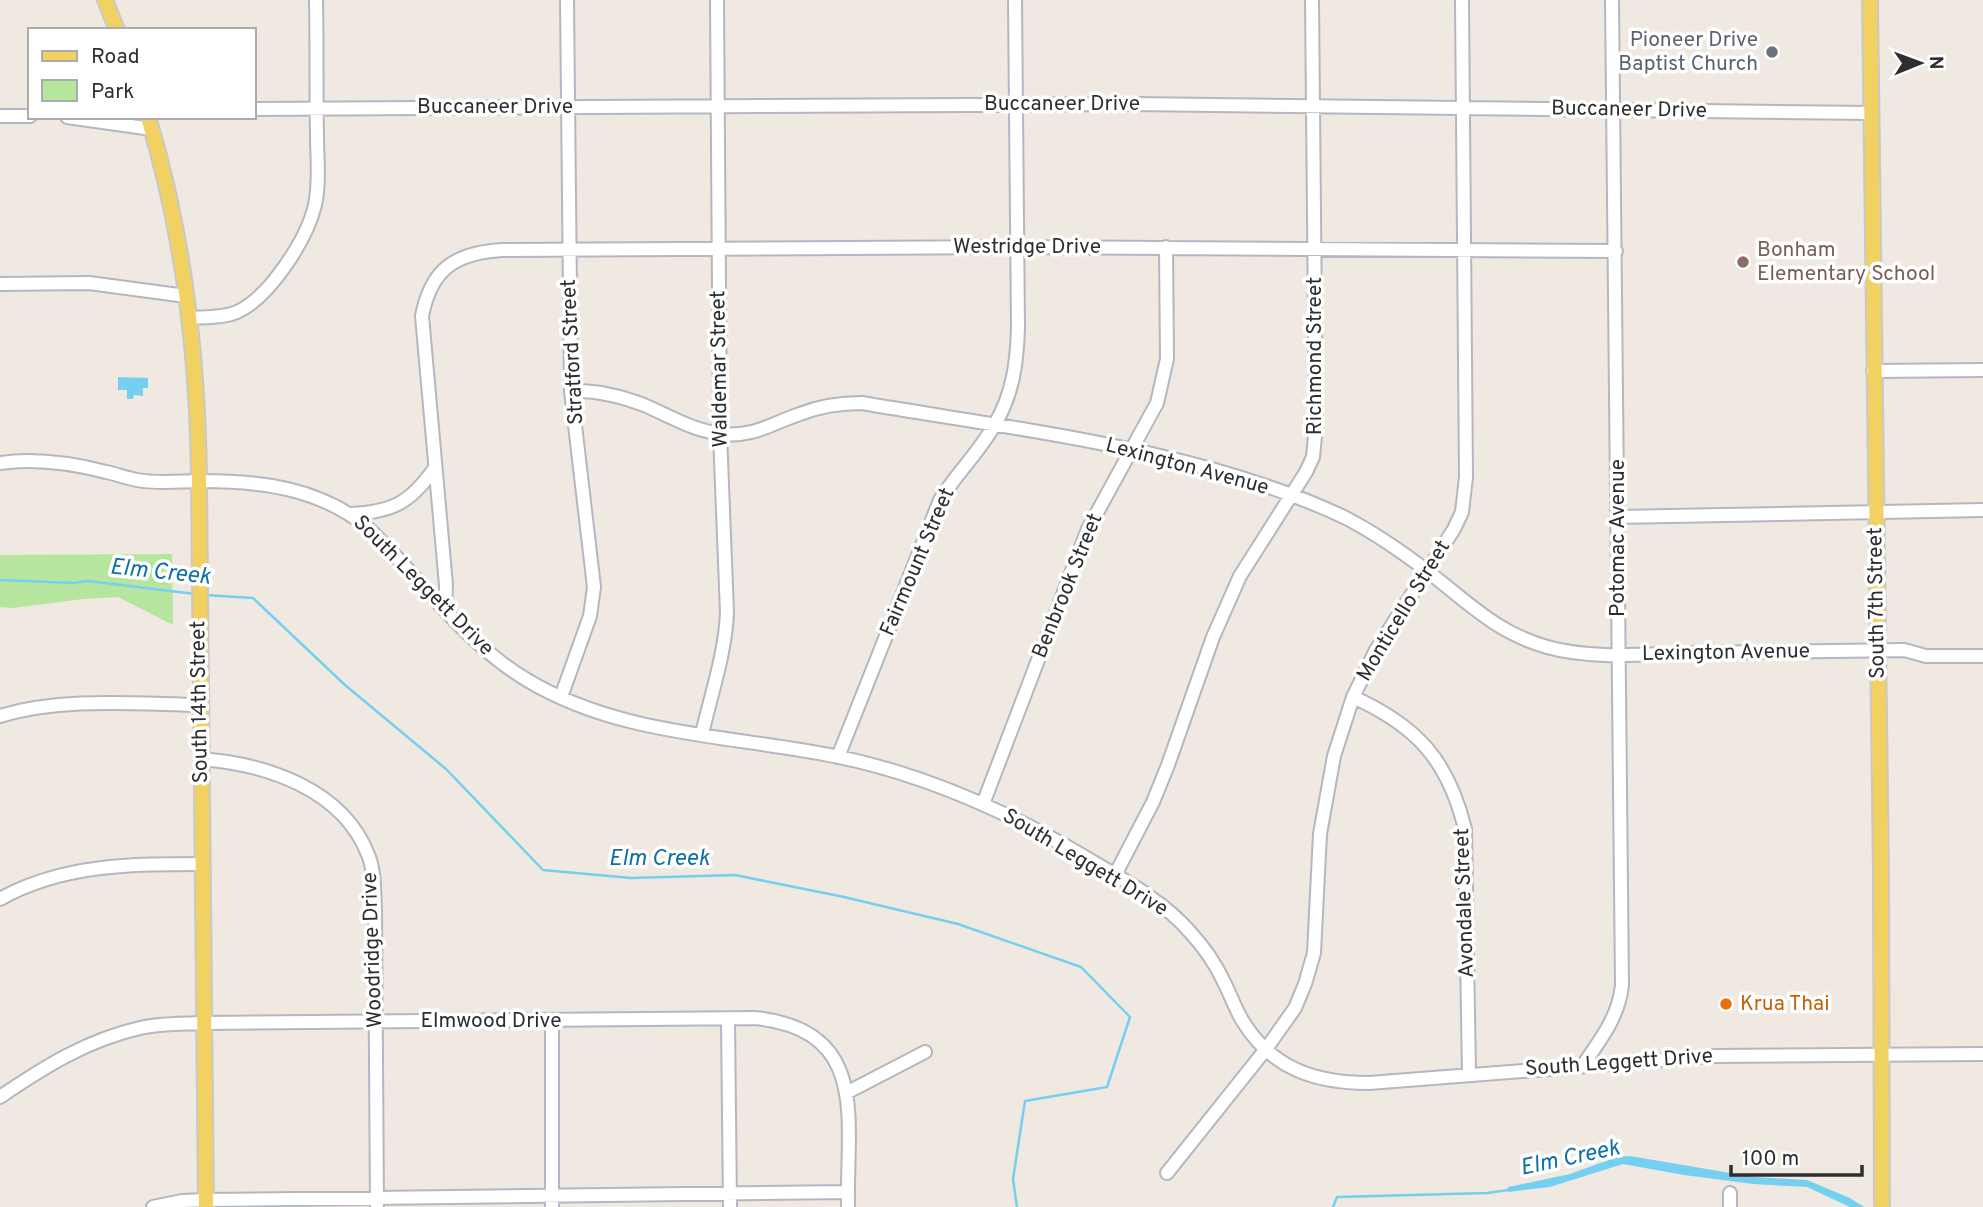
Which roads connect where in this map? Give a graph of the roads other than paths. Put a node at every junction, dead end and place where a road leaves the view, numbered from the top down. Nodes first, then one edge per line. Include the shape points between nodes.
1 (105, 0) edge
2 (316, 0) edge
3 (567, 0) edge
4 (717, 0) edge
5 (1015, 0) edge
6 (1312, 0) edge
7 (1462, 0) edge
8 (1612, 0) edge
9 (1870, 0) edge
10 (116, 28) edge
11 (1016, 104) junction
12 (1314, 106) junction
13 (568, 107) junction
14 (717, 107) junction
15 (1463, 107) junction
16 (317, 108) junction
17 (256, 109) edge
18 (1613, 110) junction
19 (1870, 113) junction
20 (0, 116) edge
21 (28, 116) edge
22 (95, 119) edge
23 (150, 123) edge
24 (1017, 247) junction
25 (1166, 247) junction
26 (719, 249) junction
27 (1315, 249) junction
28 (1463, 250) junction
29 (569, 251) junction
30 (1616, 251) junction
31 (0, 284) edge
32 (186, 296) junction
33 (190, 318) junction
34 (1983, 370) edge
35 (1873, 371) junction
36 (571, 391) junction
37 (995, 425) junction
38 (720, 434) junction
39 (1132, 450) junction
40 (0, 464) edge
41 (434, 469) junction
42 (199, 481) junction
43 (1291, 496) junction
44 (1983, 510) edge
45 (1876, 511) junction
46 (351, 514) junction
47 (1617, 517) junction
48 (1426, 570) junction
49 (445, 609) junction
50 (1877, 650) junction
51 (1619, 655) junction
52 (1983, 656) edge
53 (561, 697) junction
54 (1353, 697) junction
55 (200, 705) junction
56 (0, 716) edge
57 (702, 734) junction
58 (838, 757) junction
59 (201, 759) junction
60 (983, 803) junction
61 (202, 864) junction
62 (1115, 875) junction
63 (0, 899) edge
64 (729, 1019) junction
65 (552, 1021) junction
66 (376, 1022) junction
67 (204, 1023) junction
68 (1266, 1049) junction
69 (925, 1052) dead end
70 (1983, 1054) edge
71 (1882, 1055) junction
72 (1583, 1065) junction
73 (1469, 1074) junction
74 (846, 1093) junction
75 (0, 1097) edge
76 (1167, 1173) dead end
77 (848, 1192) junction
78 (1730, 1193) dead end
79 (730, 1200) edge
80 (552, 1202) edge
81 (377, 1203) edge
82 (206, 1204) edge
83 (153, 1207) edge
84 (848, 1207) edge
85 (1730, 1207) edge
86 (1882, 1207) edge

1 - 10 main road
2 - 16 street
3 - 13 street, Stratford Street
4 - 14 street, Waldemar Street
5 - 11 street, Fairmount Street
6 - 12 street, Richmond Street
7 - 15 street, Monticello Street
8 - 18 street, Potomac Avenue
9 - 19 main road, South 7th Street
11 - 12 street, Buccaneer Drive
11 - 14 street, Buccaneer Drive
11 - 24 street, Fairmount Street
12 - 15 street, Buccaneer Drive
12 - 27 street, Richmond Street
13 - 14 street, Buccaneer Drive
13 - 16 street, Buccaneer Drive
13 - 29 street, Stratford Street
14 - 26 street, Waldemar Street
15 - 18 street, Buccaneer Drive
15 - 28 street, Monticello Street
16 - 17 street, Buccaneer Drive
16 - 33 street via 317,193 302,238 251,303 236,312
18 - 19 street, Buccaneer Drive
18 - 30 street, Potomac Avenue
19 - 35 main road, South 7th Street
20 - 21 street
22 - 23 street
23 - 32 main road, South 14th Street via 174,221
24 - 25 street, Westridge Drive
24 - 26 street, Westridge Drive
24 - 37 street, Fairmount Street via 1016,368
25 - 27 street, Westridge Drive
25 - 39 street, Benbrook Street via 1167,359 1157,403
26 - 29 street, Westridge Drive
26 - 38 street, Waldemar Street
27 - 28 street, Westridge Drive
27 - 43 street, Richmond Street via 1316,440 1313,457
28 - 30 street, Westridge Drive
28 - 48 street, Monticello Street via 1464,498 1454,529
29 - 36 street, Stratford Street
29 - 41 street, Westridge Drive via 484,251 453,262 426,294 422,316
30 - 47 street, Potomac Avenue
31 - 32 street via 89,283
32 - 33 main road, South 14th Street
33 - 42 main road, South 14th Street
34 - 35 street
35 - 45 main road, South 7th Street
36 - 38 street, Lexington Avenue via 588,390 641,404 689,426
36 - 53 street, Stratford Street via 594,587 590,616
37 - 38 street, Lexington Avenue via 847,403 799,414 755,432
37 - 39 street, Lexington Avenue
37 - 58 street, Fairmount Street via 940,500
38 - 57 street, Waldemar Street via 726,634
39 - 43 street, Lexington Avenue via 1228,474
39 - 60 street, Benbrook Street via 1088,529
40 - 42 street, South Leggett Drive via 46,461 137,480
41 - 46 street via 405,501 379,511
41 - 49 street
42 - 46 street, South Leggett Drive via 297,490
42 - 55 main road, South 14th Street
43 - 48 street, Lexington Avenue via 1344,517
43 - 62 street, Richmond Street via 1240,576 1153,802
44 - 45 street
45 - 47 street
45 - 50 main road, South 7th Street
46 - 49 street, South Leggett Drive
47 - 51 street, Potomac Avenue
48 - 51 street, Lexington Avenue via 1487,620 1521,638 1562,650
48 - 54 street, Monticello Street
49 - 53 street, South Leggett Drive via 497,660
50 - 51 street, Lexington Avenue
50 - 52 street, Lexington Avenue
50 - 71 main road, South 7th Street
51 - 72 street, Potomac Avenue via 1622,985 1620,1004 1609,1027
53 - 57 street, South Leggett Drive via 623,721
54 - 68 street, Monticello Street via 1334,756 1320,834 1314,953 1295,1008
54 - 73 street, Avondale Street via 1403,724 1438,761 1459,804 1465,829
55 - 56 street via 38,707
55 - 59 main road, South 14th Street
57 - 58 street, South Leggett Drive
58 - 60 street, South Leggett Drive
59 - 61 main road, South 14th Street
59 - 66 street, Woodridge Drive via 257,767 293,780 337,810 360,838 370,857 374,881
60 - 62 street, South Leggett Drive
61 - 63 street via 87,868
61 - 67 main road, South 14th Street
62 - 68 street, South Leggett Drive via 1169,911 1191,933 1223,978 1240,1018
64 - 65 street, Elmwood Drive
64 - 74 street, Elmwood Drive via 775,1020 808,1032 832,1054 844,1076
64 - 79 street
65 - 66 street, Elmwood Drive
65 - 80 street
66 - 67 street, Elmwood Drive
66 - 81 street, Woodridge Drive
67 - 75 street, Elmwood Drive via 142,1028 105,1038 50,1063
67 - 82 main road, South 14th Street
68 - 73 street, South Leggett Drive via 1284,1065 1335,1082
68 - 76 street, Monticello Street
69 - 74 street
70 - 71 street, South Leggett Drive
71 - 72 street, South Leggett Drive via 1724,1055
71 - 86 main road, South 7th Street
72 - 73 street, South Leggett Drive
74 - 77 street, Elmwood Drive
77 - 79 street
77 - 84 street, Elmwood Drive
78 - 85 street
79 - 80 street
80 - 81 street
81 - 82 street
82 - 83 street via 182,1201

